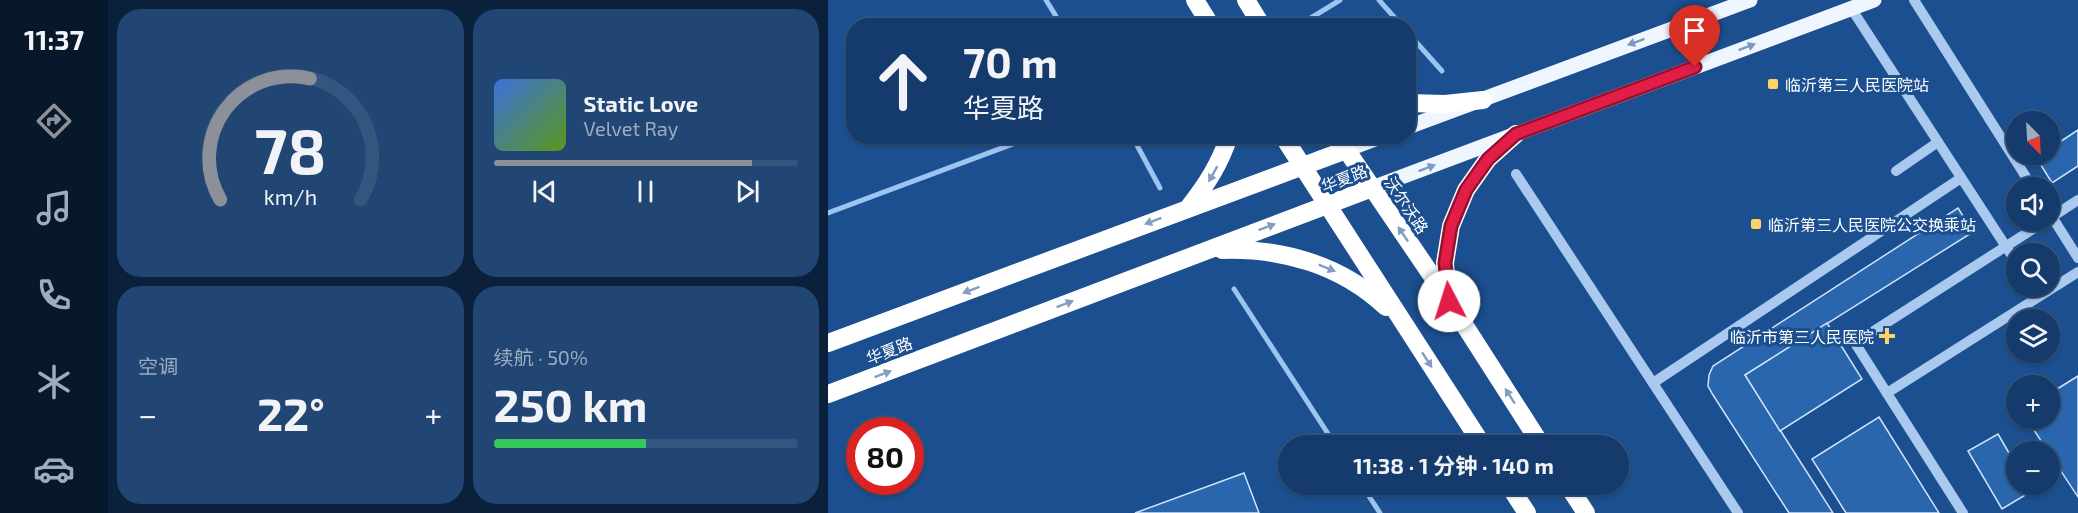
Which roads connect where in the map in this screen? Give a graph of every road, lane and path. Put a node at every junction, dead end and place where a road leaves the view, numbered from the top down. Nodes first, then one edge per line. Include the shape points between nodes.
1 (1195, 0) edge
2 (1245, 0) edge
3 (1749, 0) edge
4 (1874, 0) edge
5 (1914, 0) edge
6 (1851, 8) junction
7 (1207, 18) edge
8 (1257, 18) edge
9 (1483, 100) junction
10 (1416, 103) edge
11 (1416, 124) edge
12 (1516, 134) junction
13 (1938, 142) junction
14 (1226, 144) edge
15 (1288, 144) edge
16 (1339, 144) edge
17 (1342, 144) edge
18 (1302, 166) junction
19 (1896, 171) dead end
20 (1516, 174) dead end
21 (2026, 177) edge
22 (1961, 178) junction
23 (1372, 188) junction
24 (2078, 200) edge
25 (1327, 205) junction
26 (1189, 207) junction
27 (2060, 211) edge
28 (2029, 231) edge
29 (2059, 231) edge
30 (2012, 243) edge
31 (2006, 247) joint
32 (1208, 250) junction
33 (2078, 258) edge
34 (2078, 272) edge
35 (2060, 283) edge
36 (2038, 297) edge
37 (1449, 301) junction
38 (1403, 323) junction
39 (828, 343) edge
40 (1653, 383) junction
41 (1887, 393) junction
42 (828, 394) edge
43 (1476, 435) edge
44 (1535, 435) edge
45 (1516, 495) edge
46 (1574, 495) edge
47 (1527, 513) edge
48 (1586, 513) edge
49 (1738, 513) edge
50 (1963, 513) edge

1 - 7 highway
2 - 8 highway
3 -> 9 main road
4 - 6 main road, 华夏路
5 - 21 lane
12 -> 6 main road, 华夏路
6 - 13 lane
9 - 10 highway
9 - 11 main road
23 -> 12 main road, 华夏路
12 - 37 highway via 1488,159 1466,190 1451,226 1445,263
13 - 19 lane
13 - 22 lane
14 -> 26 highway via 1208,182
15 - 18 highway
16 - 18 highway, 华夏路
17 - 23 highway, 沃尔沃路
18 - 25 highway
18 - 26 highway, 华夏路
20 - 40 lane
22 - 31 lane
22 - 40 lane
23 - 25 highway, 华夏路
37 -> 23 highway, 沃尔沃路
24 - 27 lane
32 -> 25 highway, 华夏路
25 - 38 highway
26 -> 39 highway, 华夏路
28 - 30 lane
29 - 33 lane
31 - 41 lane via 1855,343
32 -> 38 highway via 1251,249 1283,254 1335,271 1372,294
42 -> 32 highway, 华夏路
34 - 35 lane
36 - 41 lane
44 -> 37 highway, 沃尔沃路
38 -> 43 highway
40 - 49 lane
41 - 50 lane
45 - 47 highway
46 - 48 highway

